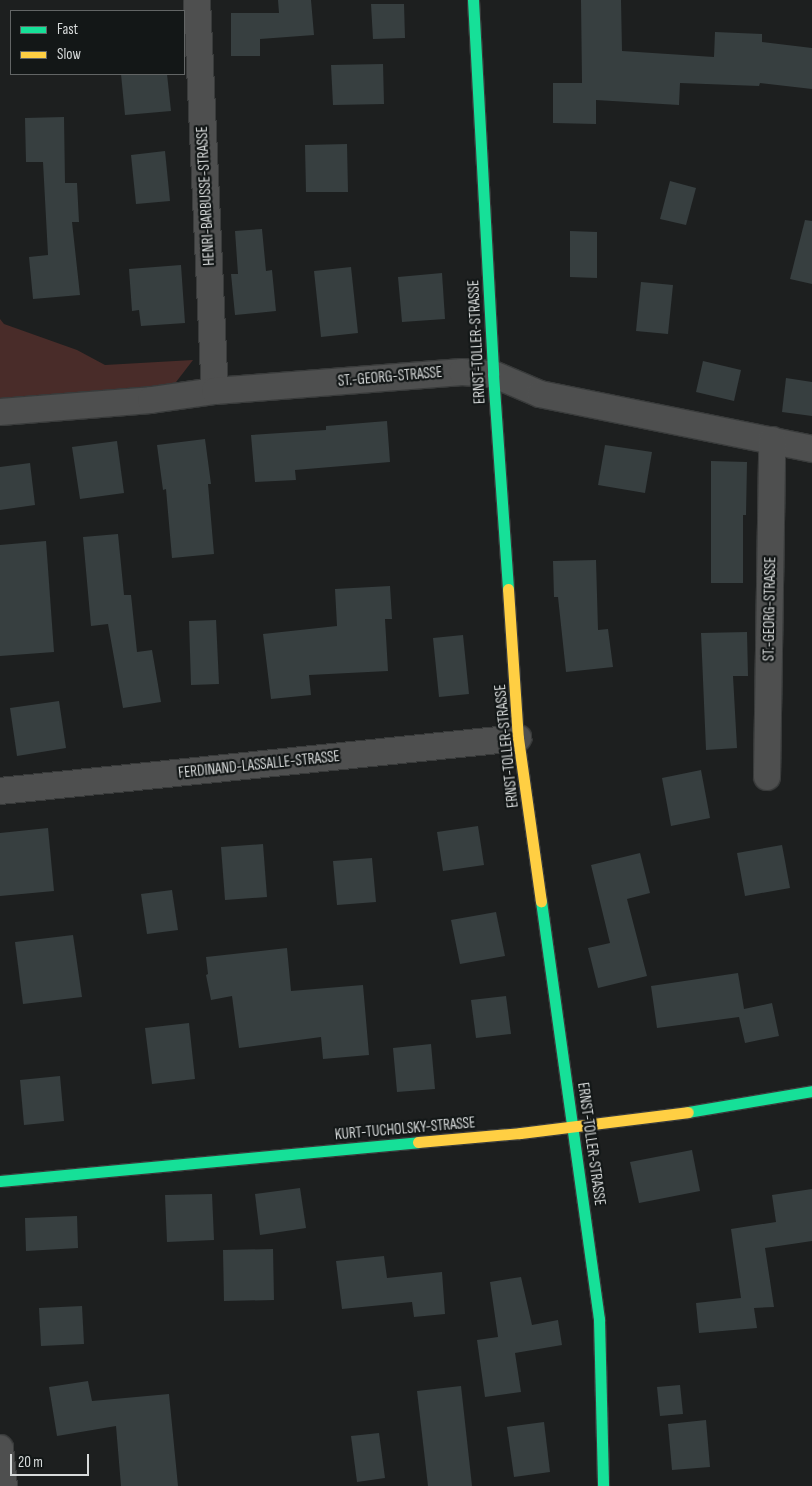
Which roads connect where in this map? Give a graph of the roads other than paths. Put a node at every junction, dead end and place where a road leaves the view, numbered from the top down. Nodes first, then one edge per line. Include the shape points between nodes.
1 (197, 0) edge
2 (474, 0) edge
3 (493, 374) junction
4 (215, 391) junction
5 (0, 412) edge
6 (772, 440) junction
7 (812, 449) edge
8 (518, 738) junction
9 (767, 777) dead end
10 (0, 791) edge
11 (812, 1091) edge
12 (574, 1125) junction
13 (0, 1181) edge
14 (0, 1448) edge
15 (4, 1486) edge
16 (603, 1486) edge

1 - 4 street, HENRI-BARBUSSE-STRASSE
2 - 3 street, ERNST-TOLLER-STRASSE
3 - 4 street, ST.-GEORG-STRASSE via 462,372
3 - 6 street, ST.-GEORG-STRASSE via 540,394
3 - 8 street, ERNST-TOLLER-STRASSE
4 - 5 street, ST.-GEORG-STRASSE via 150,400
6 - 7 street, ST.-GEORG-STRASSE
6 - 9 street, ST.-GEORG-STRASSE
8 - 10 street, FERDINAND-LASSALLE-STRASSE
8 - 12 street, ERNST-TOLLER-STRASSE
11 - 12 street, KURT-TUCHOLSKY-STRASSE via 680,1113
12 - 13 street, KURT-TUCHOLSKY-STRASSE via 500,1135
12 - 16 street, ERNST-TOLLER-STRASSE via 600,1319
14 - 15 street

